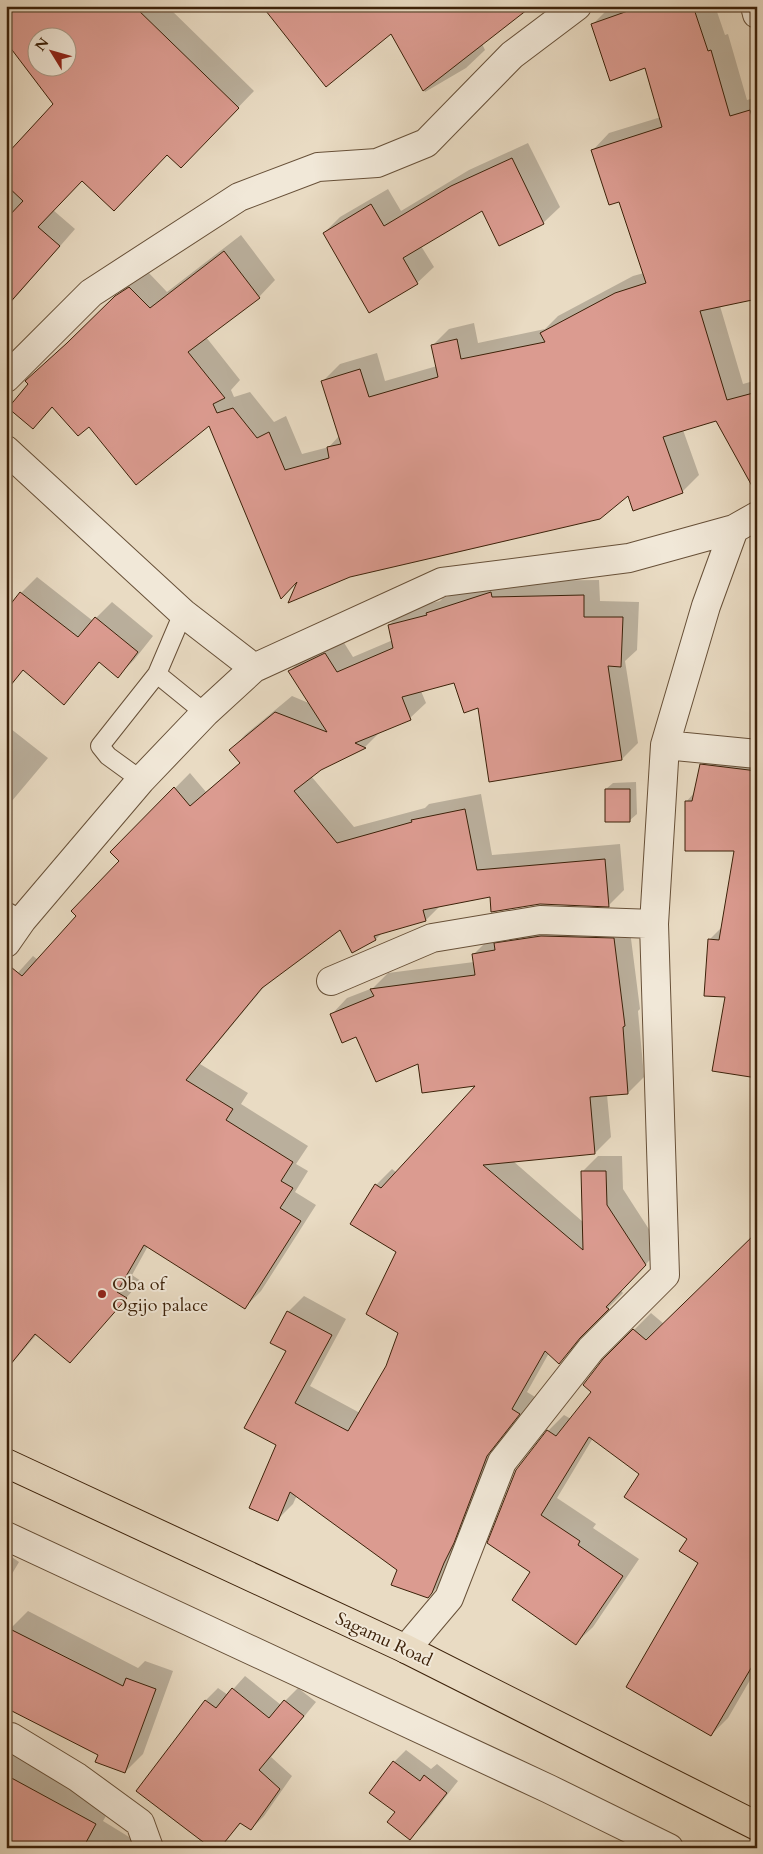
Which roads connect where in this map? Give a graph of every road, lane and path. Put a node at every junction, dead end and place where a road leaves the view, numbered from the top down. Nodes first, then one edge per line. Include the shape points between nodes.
1 (577, 6) edge
2 (755, 6) edge
3 (757, 14) edge
4 (6, 378) edge
5 (6, 450) edge
6 (745, 522) edge
7 (183, 613) junction
8 (254, 668) junction
9 (157, 674) junction
10 (206, 713) junction
11 (665, 745) junction
12 (757, 754) edge
13 (141, 780) junction
14 (14, 916) edge
15 (654, 924) junction
16 (6, 943) edge
17 (331, 981) dead end
18 (6, 1463) edge
19 (6, 1536) edge
20 (406, 1649) junction
21 (10, 1737) dead end
22 (757, 1826) edge
23 (149, 1848) edge
24 (669, 1848) edge

1 - 4 street via 512,55 426,143 377,162 318,167 240,197 91,293
2 - 3 street
5 - 7 street
6 - 8 street via 629,558 442,582
6 - 11 street via 706,606
7 - 8 street
7 - 9 lane
8 - 10 street
9 - 10 lane
9 - 13 lane via 100,746 108,756
10 - 13 street
11 - 12 street
11 - 15 street
13 - 14 street
14 - 16 street
15 - 17 street via 540,920 432,938
15 - 20 street via 665,1275 591,1348 502,1462 449,1598
18 - 20 highway, Sagamu Road
19 - 24 street via 531,1780
20 - 22 highway, Sagamu Road
21 - 23 street via 77,1777 140,1823

